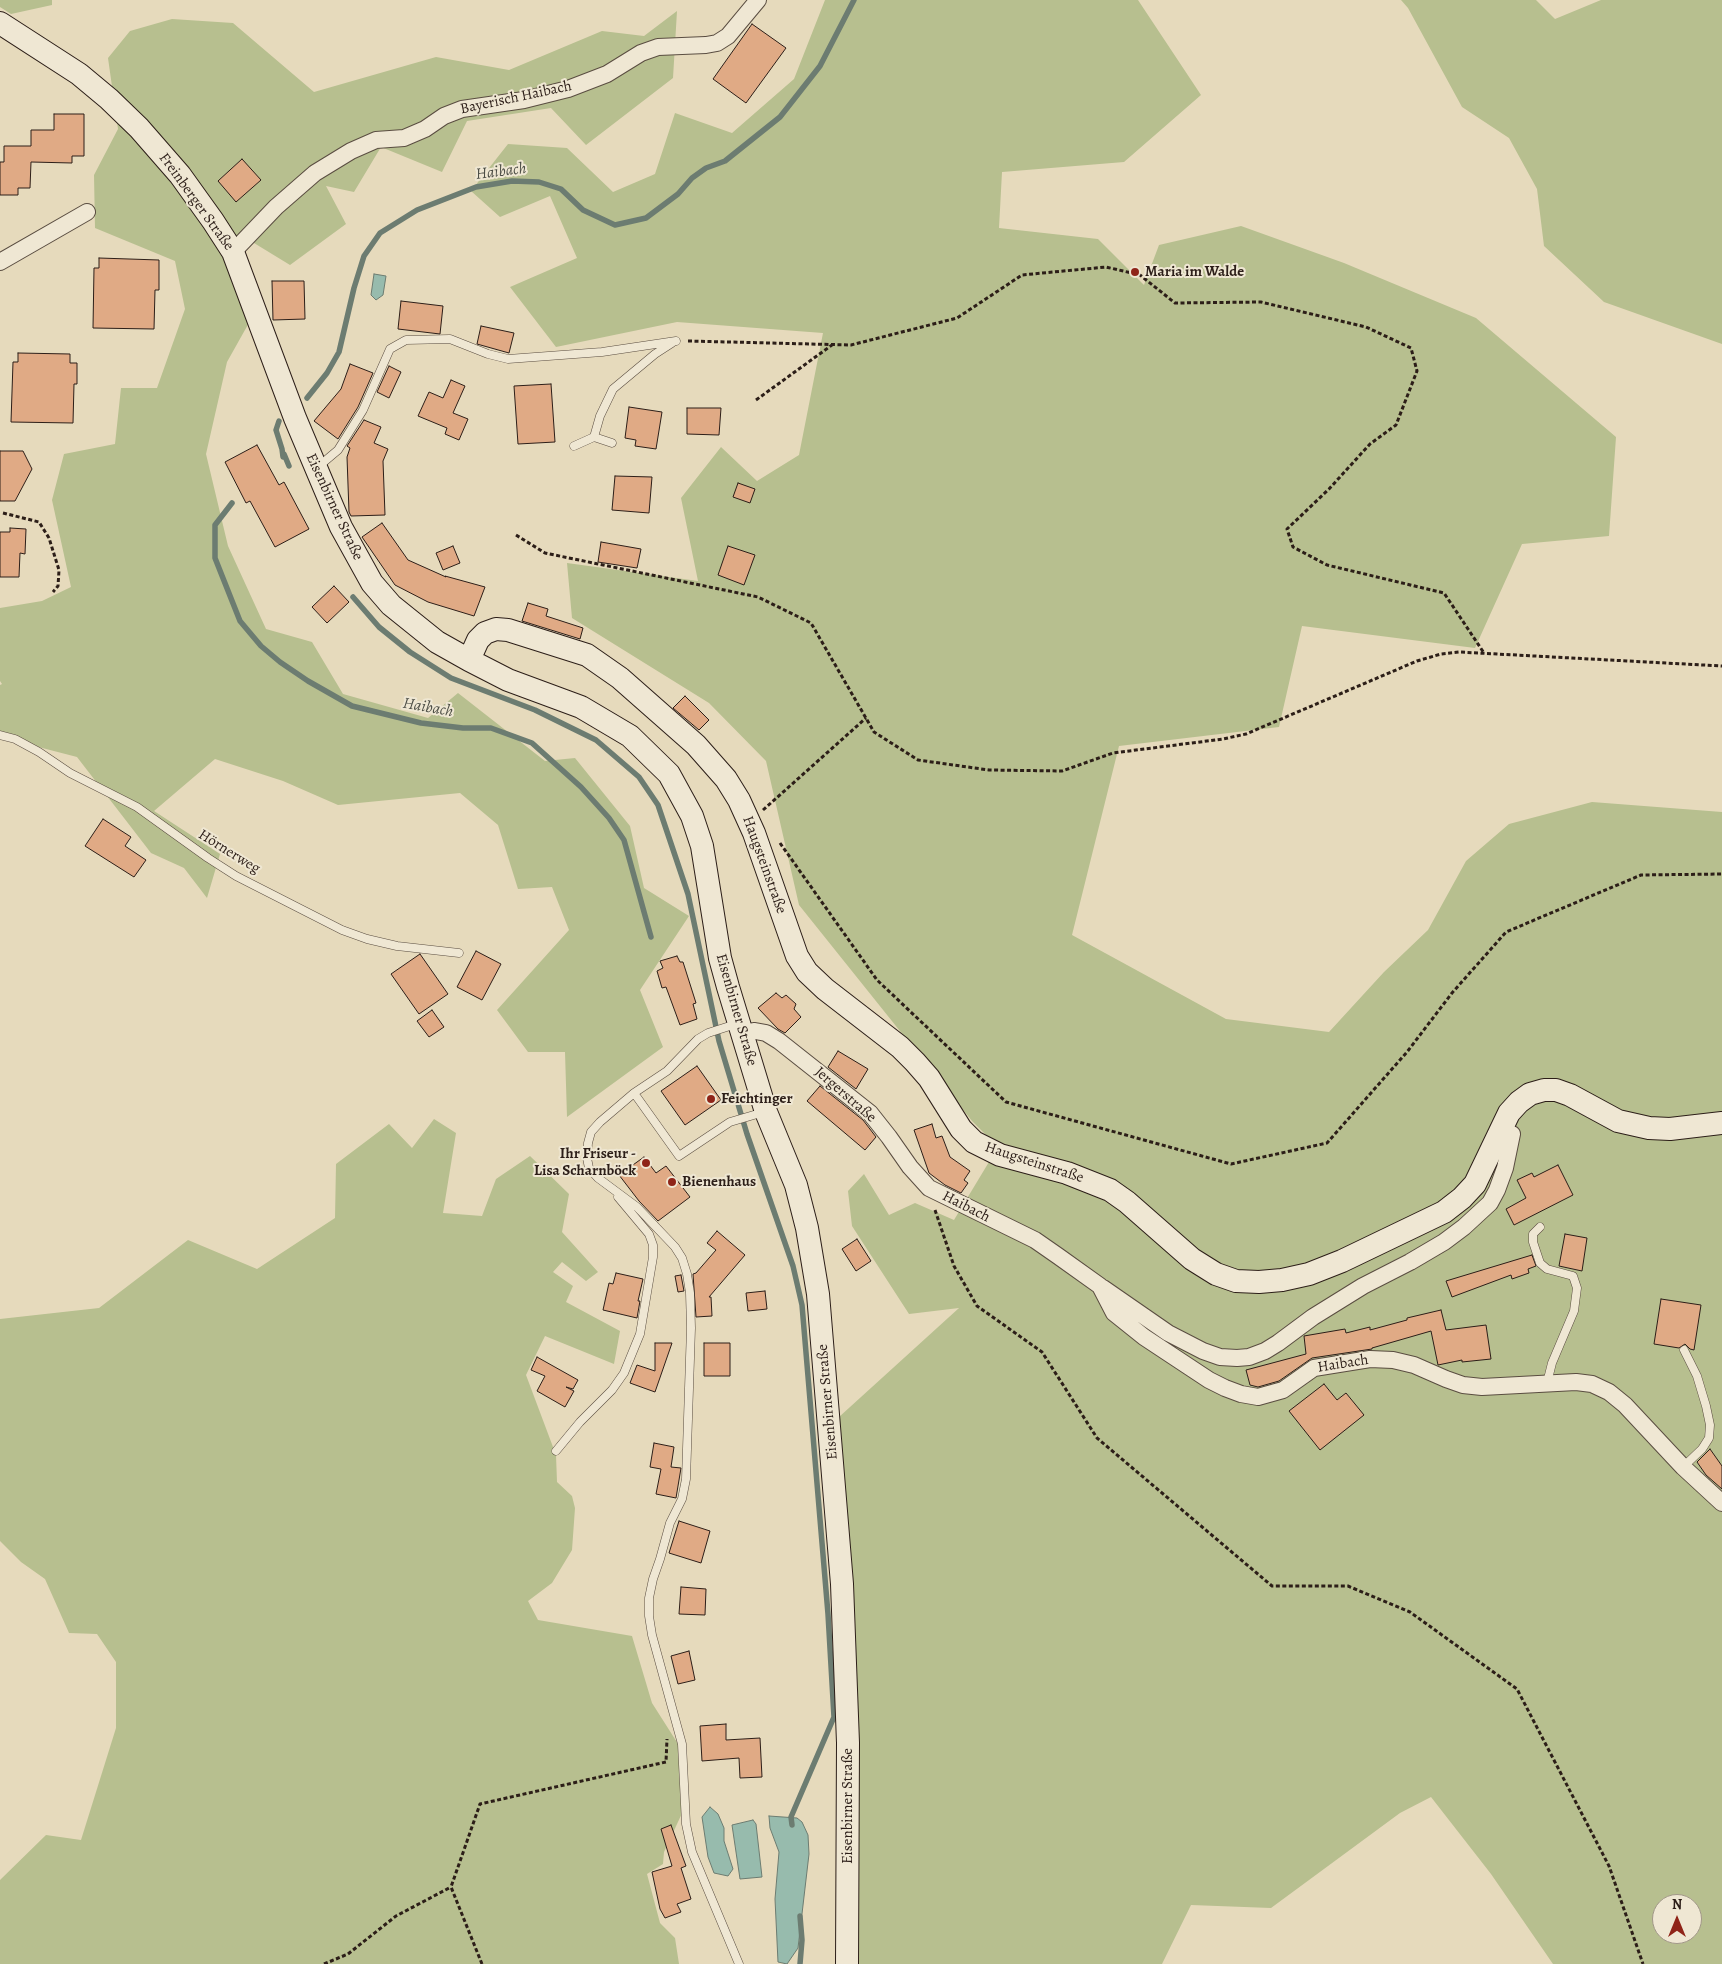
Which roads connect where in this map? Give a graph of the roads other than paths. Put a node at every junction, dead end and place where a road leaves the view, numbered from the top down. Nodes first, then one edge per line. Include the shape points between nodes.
1 (758, 0) edge
2 (0, 23) edge
3 (87, 212) dead end
4 (233, 252) junction
5 (0, 262) edge
6 (295, 418) joint
7 (594, 438) junction
8 (612, 443) dead end
9 (574, 446) dead end
10 (315, 469) junction
11 (469, 660) junction
12 (0, 735) edge
13 (459, 954) dead end
14 (736, 1028) junction
15 (634, 1093) junction
16 (756, 1114) junction
17 (1722, 1123) edge
18 (1501, 1130) junction
19 (929, 1188) joint
20 (614, 1191) junction
21 (1540, 1227) dead end
22 (1100, 1286) junction
23 (1684, 1350) dead end
24 (1547, 1383) junction
25 (556, 1451) dead end
26 (1683, 1467) junction
27 (1722, 1503) edge
28 (739, 1964) edge
29 (847, 1964) edge

1 - 4 street, Bayerisch Haibach via 728,36 717,43 658,47 641,53 607,74 568,89 524,100 462,109 404,138 376,140 351,151 309,179
2 - 4 main road, Freinberger Straße via 79,74 139,128 180,175
3 - 5 street
4 - 6 main road, Freinberger Straße
6 - 10 main road, Eisenbirner Straße
7 - 8 lane
7 - 9 lane
7 - 10 lane via 613,389 676,341 602,352 508,359 450,339 406,340 390,349 363,410 338,450
10 - 11 main road, Eisenbirner Straße via 341,527 372,583 391,606 438,642
11 - 14 main road, Eisenbirner Straße via 508,680 581,707 603,719 630,736 669,774 692,816 702,846 720,958
11 - 18 main road, Haugsteinstraße via 485,633 496,629 508,630 586,655 620,678 696,745 726,779 754,832 797,956 807,972 915,1062 974,1142 1000,1155 1066,1173 1110,1190 1192,1259 1216,1274 1236,1281 1259,1282 1310,1274 1444,1212 1476,1184
12 - 13 lane, Hörnerweg via 15,739 70,773 137,807 236,876 342,930 397,946
14 - 15 lane via 708,1033 698,1039 667,1070
14 - 16 main road, Eisenbirner Straße
14 - 19 street, Jergerstraße via 755,1030 778,1041 870,1114
15 - 16 lane via 679,1156 730,1122
15 - 20 lane via 600,1122 591,1132 588,1142 586,1158 589,1168
16 - 29 main road, Eisenbirner Straße via 796,1185 818,1294 842,1584 848,1723
17 - 18 main road, Haugsteinstraße via 1670,1129 1634,1126 1570,1095 1544,1090 1519,1102
18 - 22 street via 1512,1134 1505,1168 1493,1196 1464,1227 1444,1242 1313,1316 1265,1352 1237,1358 1203,1351 1168,1333
19 - 22 street, Haibach via 1035,1240
20 - 25 lane via 653,1244 640,1334 624,1373 612,1390
20 - 28 lane via 637,1208 676,1247 688,1284 691,1328 686,1479 653,1579 649,1616 682,1744 686,1824 692,1852
21 - 24 lane via 1533,1234 1533,1242 1540,1264 1573,1276 1577,1288 1574,1312
22 - 24 street, Haibach via 1114,1313 1144,1337 1209,1380 1258,1398 1283,1390 1314,1368 1370,1359 1414,1364 1463,1385
23 - 26 lane via 1697,1376 1710,1425 1709,1438 1702,1449
24 - 26 street, Haibach via 1592,1384 1609,1392
26 - 27 street, Haibach

